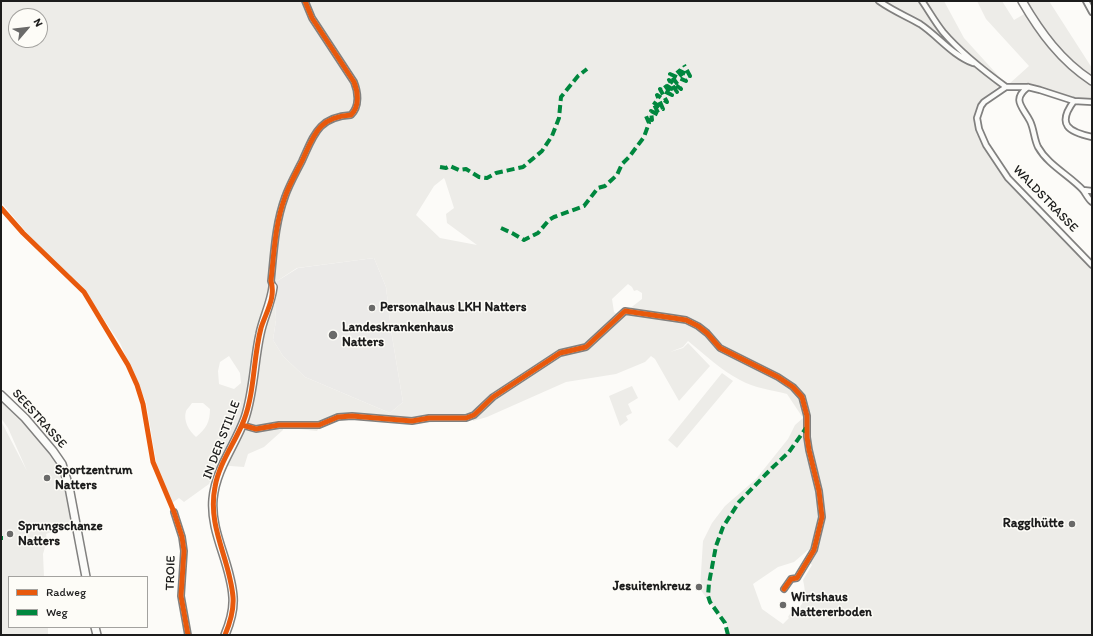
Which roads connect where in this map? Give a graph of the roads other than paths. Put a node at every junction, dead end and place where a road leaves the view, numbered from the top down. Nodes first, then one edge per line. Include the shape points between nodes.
1 (305, 1) edge
2 (879, 1) edge
3 (922, 1) edge
4 (1022, 1) edge
5 (1086, 1) edge
6 (1092, 12) edge
7 (976, 64) junction
8 (1092, 81) edge
9 (1006, 87) junction
10 (1028, 87) junction
11 (1074, 101) junction
12 (1092, 102) edge
13 (1092, 137) edge
14 (1083, 190) junction
15 (1092, 190) edge
16 (1092, 202) edge
17 (1092, 265) edge
18 (273, 287) joint
19 (1, 395) edge
20 (242, 425) junction
21 (174, 512) dead end
22 (86, 576) edge
23 (784, 589) dead end
24 (188, 635) edge
25 (225, 635) edge

1 - 18 street via 328,46 354,82 358,100 351,115 332,118 315,134 285,197 276,228 271,281
2 - 7 street via 920,24 961,56
3 - 7 street via 943,32
4 - 8 street via 1040,31 1056,50 1077,71
5 - 6 street
7 - 9 street
9 - 10 street
9 - 17 street, WALDSTRASSE via 980,106 977,118 981,135 1008,178
10 - 11 street
10 - 14 street via 1022,93 1019,102 1030,122 1038,147 1044,156
11 - 12 street
11 - 13 street via 1066,116 1068,126 1075,133
14 - 15 street
14 - 16 street
18 - 20 street, IN DER STILLE via 270,306 260,335 249,404
19 - 22 street, SEESTRASSE via 22,414 62,464 69,486
20 - 23 street via 256,429 279,425 319,424 338,417 352,416 412,420 466,418 474,415 493,397 560,353 586,347 625,311 686,320 707,333 720,348 778,377 802,397 807,416 808,444 820,491 822,517 814,550 796,578
20 - 25 street, IN DER STILLE via 217,478 213,501 213,515 232,591 233,607
21 - 24 street, TROIE via 184,551 181,596

